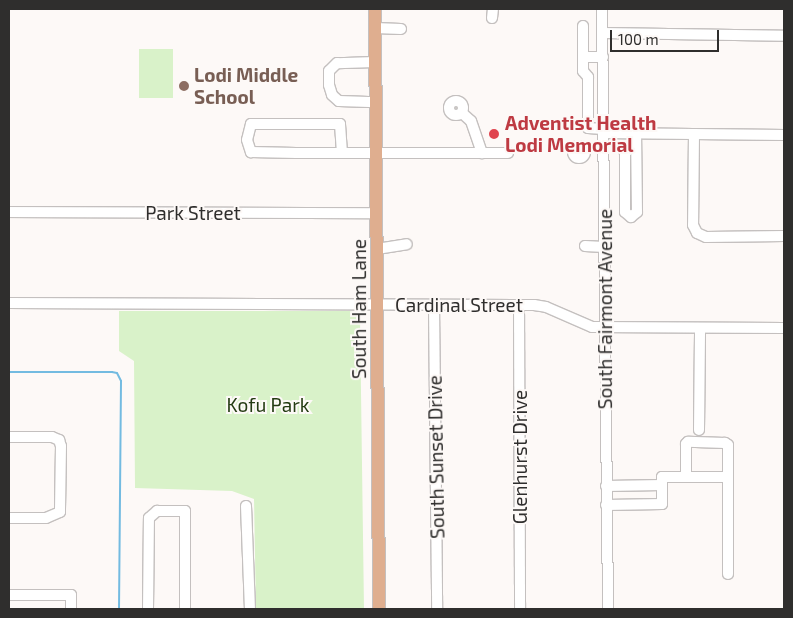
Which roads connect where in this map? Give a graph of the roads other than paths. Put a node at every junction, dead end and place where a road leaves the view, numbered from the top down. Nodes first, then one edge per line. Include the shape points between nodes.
1 (375, 9) edge
2 (602, 9) edge
3 (583, 26) dead end
4 (375, 28) junction
5 (401, 29) dead end
6 (603, 33) junction
7 (784, 36) edge
8 (583, 57) junction
9 (603, 57) junction
10 (375, 62) junction
11 (588, 77) junction
12 (603, 77) junction
13 (376, 102) junction
14 (457, 113) dead end
15 (603, 131) junction
16 (636, 133) junction
17 (694, 134) junction
18 (784, 135) edge
19 (636, 146) junction
20 (604, 151) junction
21 (342, 152) junction
22 (376, 152) junction
23 (570, 152) dead end
24 (482, 153) junction
25 (508, 153) dead end
26 (9, 212) edge
27 (377, 213) junction
28 (784, 236) edge
29 (407, 244) dead end
30 (377, 246) junction
31 (585, 246) dead end
32 (604, 247) junction
33 (9, 303) edge
34 (378, 305) junction
35 (434, 305) junction
36 (519, 305) junction
37 (604, 328) junction
38 (700, 328) junction
39 (784, 328) edge
40 (699, 430) dead end
41 (9, 437) edge
42 (728, 476) junction
43 (686, 477) junction
44 (662, 485) junction
45 (606, 486) junction
46 (606, 505) junction
47 (246, 506) dead end
48 (9, 518) edge
49 (728, 574) dead end
50 (9, 595) edge
51 (71, 609) edge
52 (148, 609) edge
53 (185, 609) edge
54 (250, 609) edge
55 (379, 609) edge
56 (437, 609) edge
57 (520, 609) edge
58 (608, 609) edge

1 - 4 main road, South Ham Lane
2 - 6 street, South Fairmont Avenue
3 - 8 street
4 - 5 street
4 - 10 main road, South Ham Lane
6 - 7 street
6 - 9 street, South Fairmont Avenue
8 - 9 street
8 - 11 street
9 - 12 street, South Fairmont Avenue
10 - 13 main road, South Ham Lane
10 - 13 street via 337,63 329,71 328,86 338,101
11 - 12 street
11 - 15 street via 588,128
12 - 15 street, South Fairmont Avenue
13 - 22 main road, South Ham Lane
14 - 24 street via 471,121
15 - 16 street
15 - 20 street, South Fairmont Avenue
16 - 17 street
16 - 19 street
17 - 18 street
17 - 28 street via 693,225 697,233 706,237
19 - 19 street via 625,152 625,212 632,218 637,212
20 - 23 street via 586,152 579,158
20 - 32 street, South Fairmont Avenue
21 - 21 street via 340,124 251,124 247,140 251,152
21 - 22 street
22 - 24 street
22 - 27 main road, South Ham Lane
24 - 25 street
26 - 27 street, Park Street
27 - 30 main road, South Ham Lane
29 - 30 street
30 - 34 main road, South Ham Lane
31 - 32 street
32 - 37 street, South Fairmont Avenue
33 - 34 street, Cardinal Street
34 - 35 street, Cardinal Street
34 - 55 main road, South Ham Lane
35 - 36 street, Cardinal Street
35 - 56 street, South Sunset Drive
36 - 37 street, Cardinal Street via 546,307 592,327
36 - 57 street, Glenhurst Drive
37 - 38 street, Cardinal Street
37 - 45 street, South Fairmont Avenue
38 - 39 street, Cardinal Street
38 - 40 street
41 - 48 street via 52,437 61,446 60,512 39,518
42 - 43 street
42 - 43 street via 728,445 688,442
42 - 49 street
43 - 44 street via 662,477
44 - 45 street
44 - 46 street via 662,504
45 - 46 street, South Fairmont Avenue
46 - 58 street, South Fairmont Avenue
47 - 54 street
50 - 51 street via 71,595
52 - 53 street via 149,518 157,511 185,511

